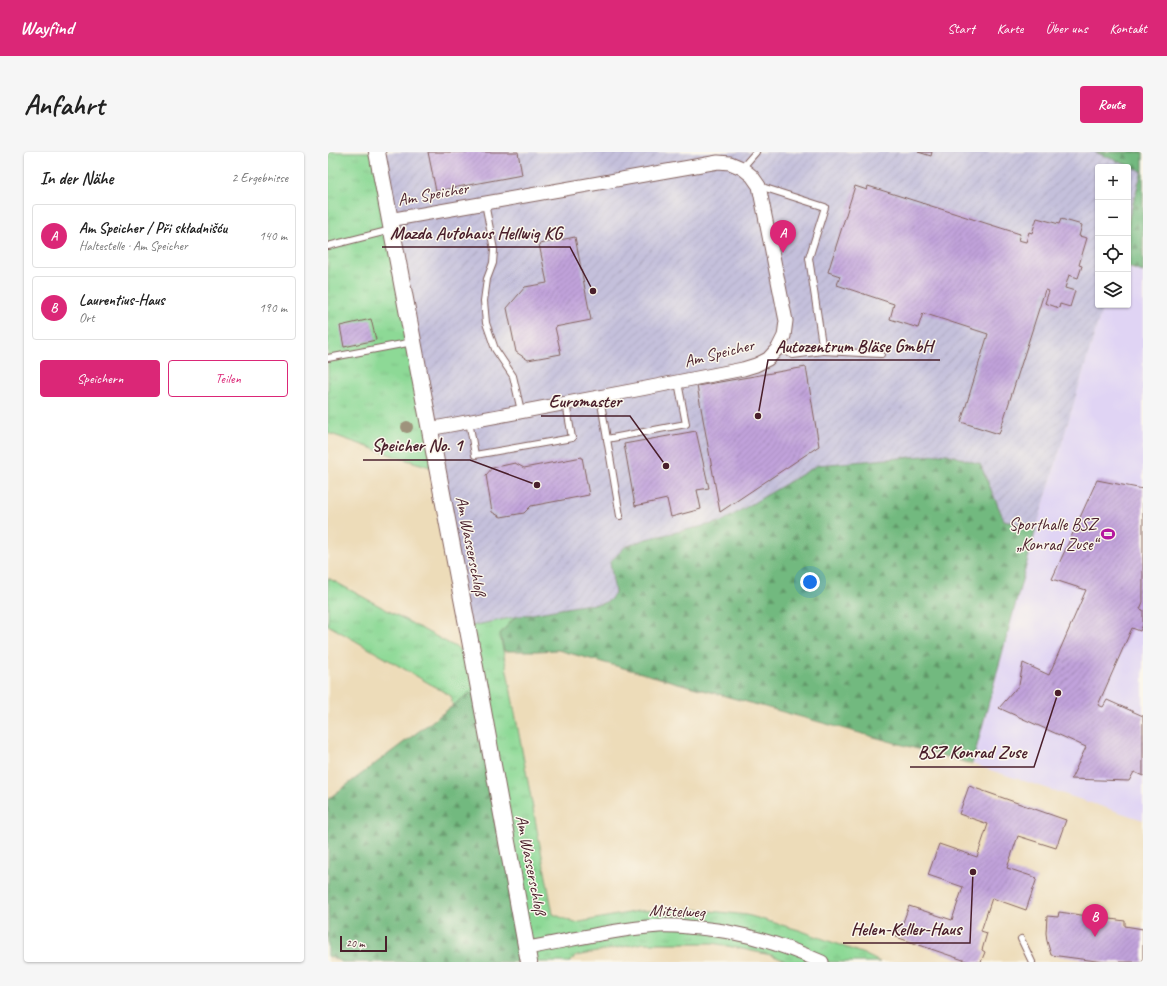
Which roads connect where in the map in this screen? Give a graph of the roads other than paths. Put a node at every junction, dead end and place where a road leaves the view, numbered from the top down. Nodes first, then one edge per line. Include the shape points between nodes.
1 (376, 152) edge
2 (756, 152) edge
3 (742, 168) junction
4 (759, 186) junction
5 (485, 203) junction
6 (390, 225) junction
7 (328, 246) edge
8 (413, 342) junction
9 (778, 348) junction
10 (823, 351) junction
11 (881, 354) dead end
12 (328, 358) edge
13 (678, 382) junction
14 (600, 397) junction
15 (566, 403) junction
16 (521, 411) junction
17 (469, 421) junction
18 (429, 429) junction
19 (607, 439) junction
20 (620, 516) dead end
21 (1021, 939) dead end
22 (528, 955) edge
23 (822, 962) edge
24 (1032, 962) edge

1 - 6 street, Am Wasserschloß
2 - 3 lane
3 - 4 street, Am Speicher
3 - 5 street, Am Speicher via 730,163 706,163
4 - 9 street, Am Speicher via 786,321 784,336
4 - 10 lane via 825,208 809,258
5 - 6 street, Am Speicher
5 - 16 lane via 494,250 484,301 486,323 495,349 513,376
6 - 7 lane
6 - 8 street, Am Wasserschloß
8 - 12 lane
8 - 18 street, Am Wasserschloß
9 - 10 lane via 792,355
9 - 13 street, Am Speicher via 768,359 756,365
10 - 11 lane
13 - 14 street, Am Speicher
13 - 19 lane via 686,424
14 - 15 street, Am Speicher
14 - 19 lane
15 - 16 street, Am Speicher
15 - 17 lane via 572,438 475,455
16 - 17 street, Am Speicher
17 - 18 street, Am Speicher
18 - 22 street, Am Wasserschloß
19 - 20 lane
21 - 24 lane
22 - 23 street, Mittelweg via 606,932 661,926 729,932

